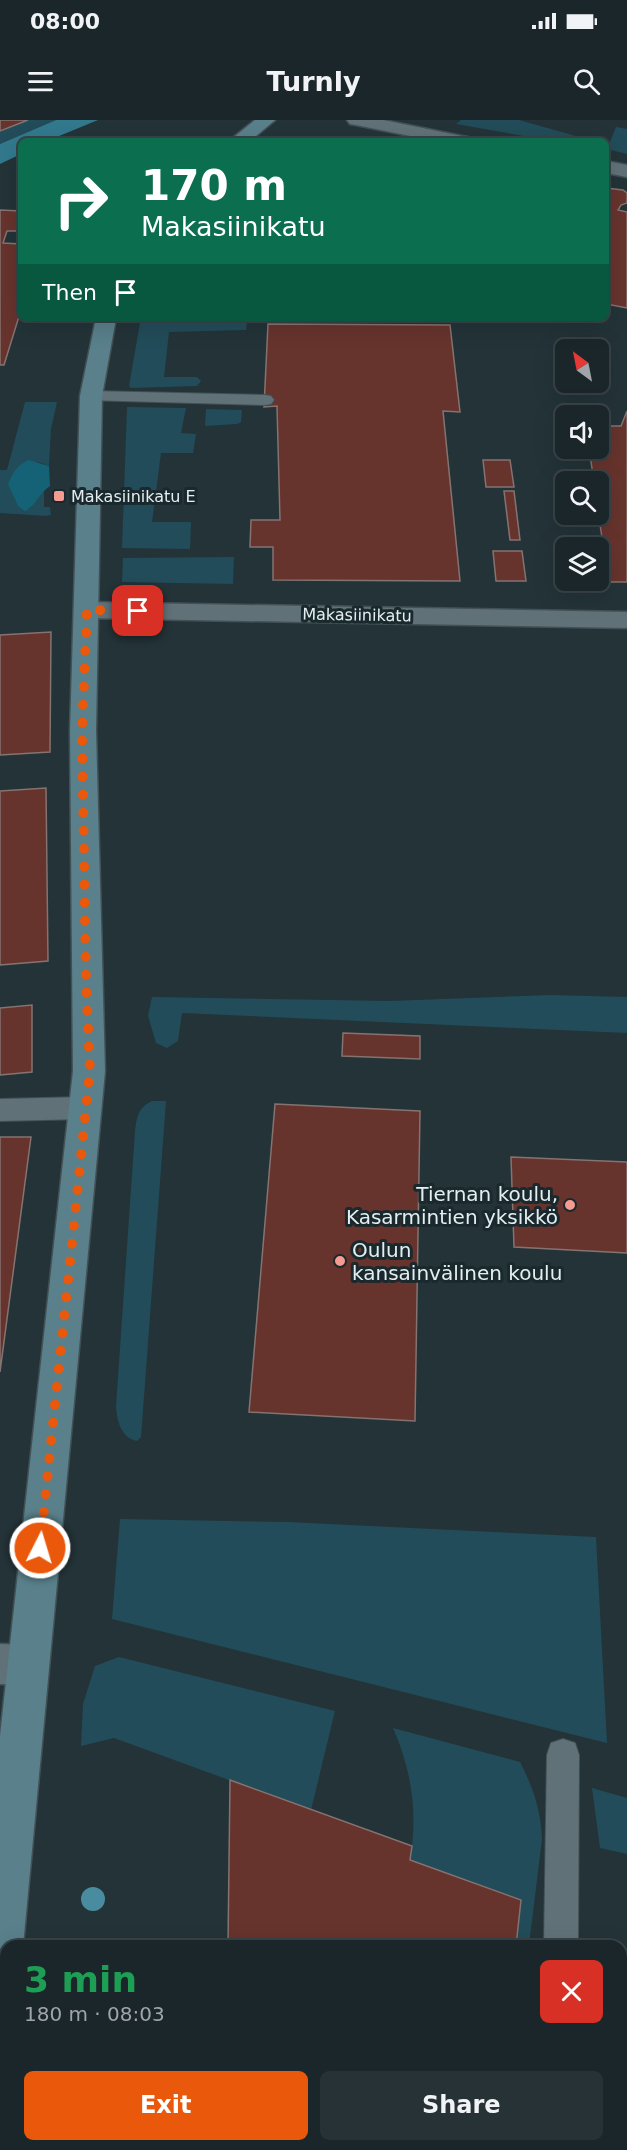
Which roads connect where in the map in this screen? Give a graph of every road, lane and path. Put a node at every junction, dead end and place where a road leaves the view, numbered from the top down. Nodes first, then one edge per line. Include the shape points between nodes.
1 (266, 120) edge
2 (356, 120) edge
3 (242, 138) edge
4 (442, 138) edge
5 (609, 168) edge
6 (627, 171) edge
7 (105, 321) edge
8 (91, 396) junction
9 (265, 400) dead end
10 (87, 610) junction
11 (627, 620) edge
12 (85, 1108) junction
13 (0, 1110) edge
14 (14, 1664) edge
15 (563, 1755) dead end
16 (0, 1940) edge
17 (561, 1940) edge

1 - 3 street
2 - 4 street
5 - 6 street
7 - 8 street
8 - 9 lane
8 - 10 street
10 - 11 street, Makasiinikatu
10 - 12 street via 82,731 90,1071
12 - 13 lane
12 - 14 street
14 - 16 street
15 - 17 lane

